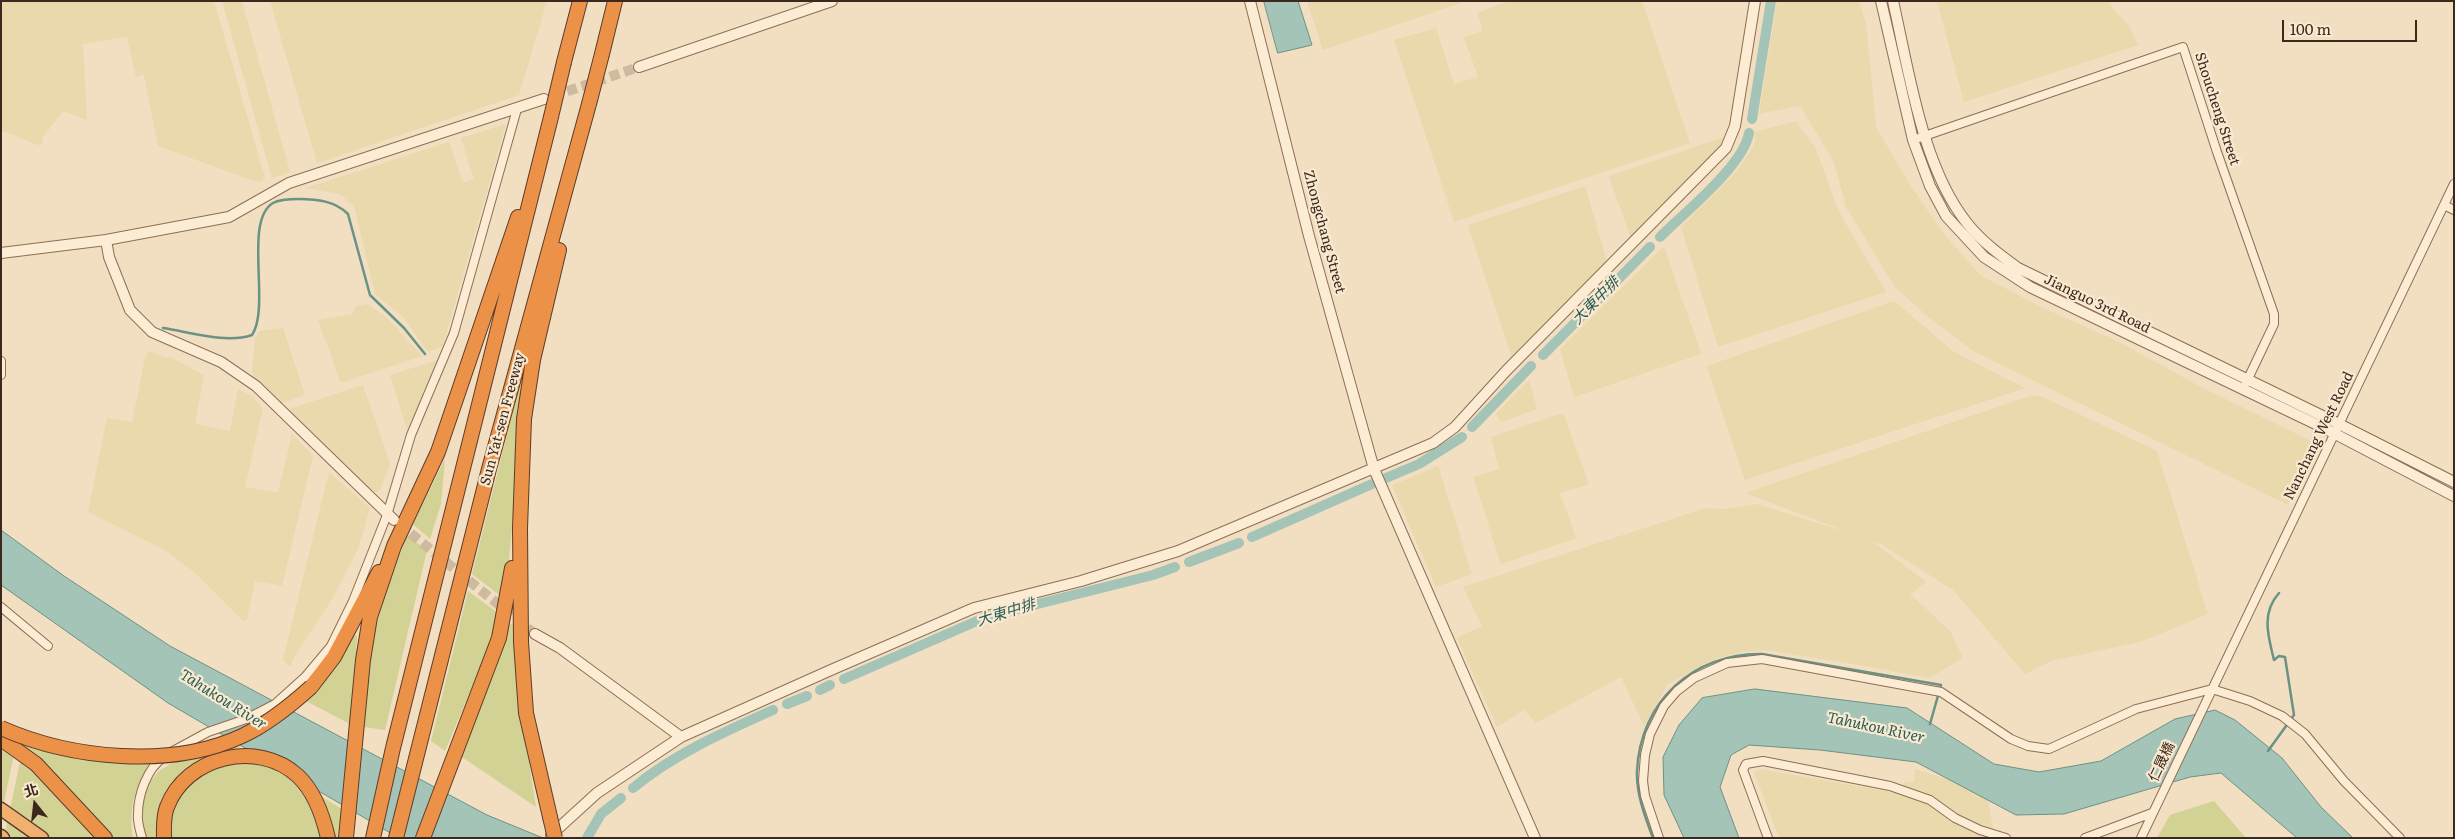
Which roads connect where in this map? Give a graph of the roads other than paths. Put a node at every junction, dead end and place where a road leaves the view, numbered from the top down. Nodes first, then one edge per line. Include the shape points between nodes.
1 (580, 1) edge
2 (615, 1) edge
3 (832, 1) edge
4 (1250, 1) edge
5 (1755, 1) edge
6 (1881, 1) edge
7 (1893, 1) edge
8 (639, 67) tunnel mouth
9 (544, 99) tunnel mouth
10 (517, 108) junction
11 (588, 110) junction
12 (548, 131) junction
13 (1925, 137) junction
14 (1913, 140) junction
15 (2454, 184) edge
16 (2444, 205) junction
17 (2454, 210) edge
18 (106, 240) junction
19 (1, 253) edge
20 (1, 361) edge
21 (1, 375) edge
22 (2248, 379) junction
23 (2243, 390) junction
24 (2339, 424) junction
25 (2334, 434) junction
26 (1374, 470) junction
27 (2454, 482) edge
28 (521, 483) junction
29 (2454, 496) edge
30 (390, 518) junction
31 (394, 546) junction
32 (1, 607) edge
33 (535, 634) tunnel mouth
34 (48, 646) dead end
35 (2212, 689) junction
36 (2207, 698) joint
37 (1, 728) edge
38 (682, 737) junction
39 (1, 739) edge
40 (1, 809) edge
41 (2152, 813) junction
42 (558, 831) edge
43 (42, 838) edge
44 (105, 838) edge
45 (142, 838) edge
46 (164, 838) edge
47 (328, 838) edge
48 (346, 838) edge
49 (373, 838) edge
50 (396, 838) edge
51 (423, 838) edge
52 (548, 838) edge
53 (1535, 838) edge
54 (1659, 838) edge
55 (1768, 838) edge
56 (2006, 838) edge
57 (2085, 838) edge
58 (2141, 838) edge
59 (2400, 838) edge

1 - 12 highway, Sun Yat-sen Freeway, bridge
2 - 11 highway, Sun Yat-sen Freeway, bridge
3 - 8 street
4 - 26 street, Zhongchang Street via 1309,236
5 - 26 street via 1735,126 1726,148 1455,427 1434,443
6 - 14 street, Jianguo 3rd Road
7 - 13 street, Jianguo 3rd Road
9 - 10 street
10 - 18 street via 289,183 230,217
10 - 30 street via 454,333 411,435
11 - 28 highway via 582,155 533,360 524,420
11 - 50 highway, Sun Yat-sen Freeway via 489,469
12 - 31 highway via 438,452
12 - 49 highway, Sun Yat-sen Freeway
13 - 14 street, Shoucheng Street
13 - 22 street, Jianguo 3rd Road via 1940,179 1959,213 1986,243 2011,263
13 - 22 street, Shoucheng Street via 2183,47 2274,314 2274,324
14 - 23 street, Jianguo 3rd Road via 1930,186 1946,216 1994,266 2030,287
15 - 16 street, Nanchang West Road
16 - 17 street
16 - 24 street, Nanchang West Road
18 - 19 street
18 - 30 street via 109,257 130,310 152,332 221,362 256,386
20 - 21 street
22 - 23 street, Shoucheng Street
22 - 24 street, Jianguo 3rd Road
23 - 25 street, Jianguo 3rd Road
24 - 25 street, Nanchang West Road
24 - 27 street, Jianguo 3rd Road
25 - 29 street, Jianguo 3rd Road
25 - 35 street, Nanchang West Road
26 - 38 street via 1178,551 1081,581 974,608
26 - 53 street, Zhongchang Street
28 - 42 highway, bridge via 521,642 526,713 538,768
28 - 51 highway via 511,579 498,638
30 - 45 street via 331,646 305,677 275,704 246,719 208,732 158,761 142,788 138,814
31 - 37 highway, bridge via 334,657 310,687 276,715 242,736 208,748 147,756 80,752 25,739
31 - 48 highway via 370,617
32 - 34 street
33 - 38 street via 560,648
35 - 36 street, Nanchang West Road
35 - 54 street via 2136,708 2049,748 2028,746 2011,739 1941,692 1762,659 1727,663 1694,678 1677,691 1664,706 1650,734 1643,781
35 - 59 street via 2282,716 2305,734 2344,781
36 - 41 street, 仁晟橋
38 - 42 street via 597,793
39 - 44 highway via 36,764
40 - 43 highway
41 - 57 street
41 - 58 street, 仁晟橋
42 - 52 street
46 - 47 highway via 166,808 176,791 212,761 240,756 275,762 299,776 315,798
55 - 56 street via 1743,770 1746,764 1753,762 1763,761 1890,786 1930,800 1955,818

